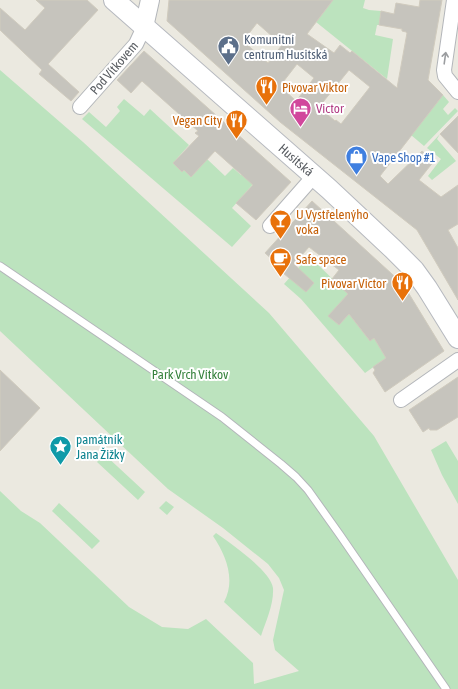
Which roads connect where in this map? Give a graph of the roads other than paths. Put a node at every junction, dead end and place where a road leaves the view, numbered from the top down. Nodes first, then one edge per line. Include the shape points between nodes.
1 (114, 0) edge
2 (150, 0) edge
3 (454, 0) edge
4 (144, 27) junction
5 (458, 92) edge
6 (80, 107) dead end
7 (314, 176) junction
8 (270, 226) dead end
9 (0, 266) edge
10 (458, 338) edge
11 (458, 360) edge
12 (401, 400) dead end
13 (446, 689) edge

1 - 4 main road, Husitská
2 - 4 street
5 -> 3 street via 445,76 444,70
4 - 6 street, Pod Vítkovem via 136,44
4 - 7 main road, Husitská
7 - 8 street
7 - 10 main road, Husitská via 414,270
9 - 13 lane via 222,417 296,477 340,535
11 - 12 street

